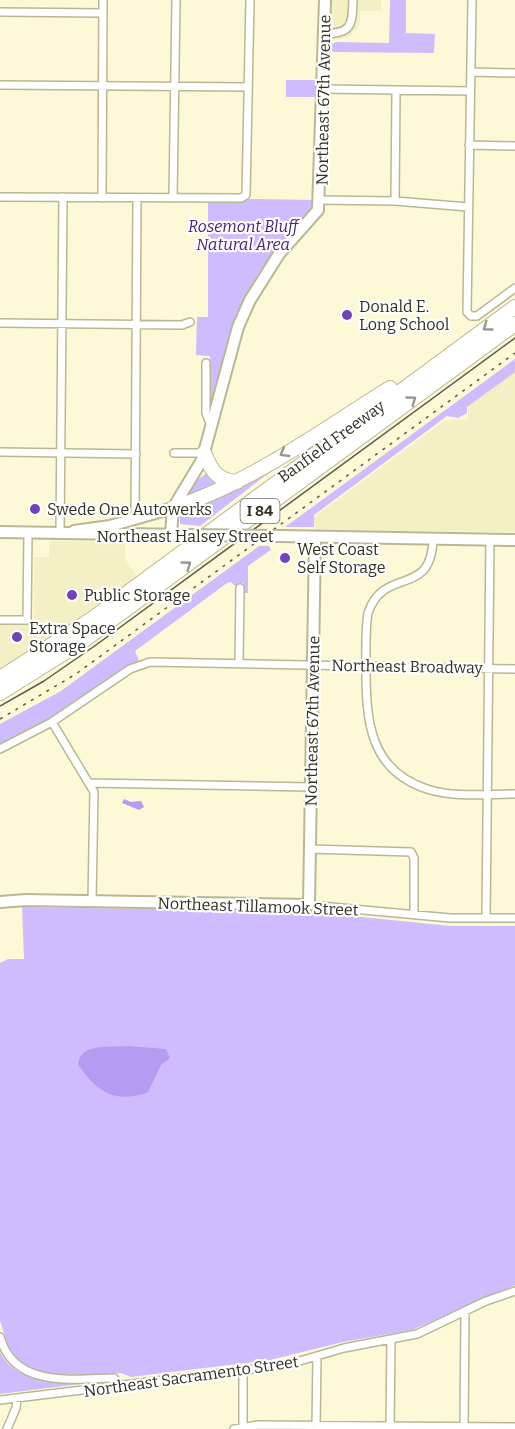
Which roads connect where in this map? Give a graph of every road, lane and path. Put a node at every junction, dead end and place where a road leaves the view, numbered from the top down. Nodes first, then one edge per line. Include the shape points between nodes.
1 (103, 0) edge
2 (176, 0) edge
3 (250, 0) edge
4 (325, 0) edge
5 (352, 0) edge
6 (471, 0) edge
7 (0, 12) edge
8 (103, 13) junction
9 (324, 34) junction
10 (471, 72) junction
11 (515, 73) edge
12 (0, 85) edge
13 (103, 85) junction
14 (175, 86) junction
15 (248, 87) junction
16 (323, 89) junction
17 (396, 90) junction
18 (470, 91) junction
19 (469, 145) junction
20 (515, 146) edge
21 (0, 197) edge
22 (63, 197) junction
23 (102, 198) junction
24 (137, 198) junction
25 (173, 198) junction
26 (320, 200) junction
27 (395, 201) junction
28 (468, 207) junction
29 (515, 288) edge
30 (515, 307) edge
31 (190, 322) dead end
32 (0, 323) edge
33 (62, 324) junction
34 (136, 324) junction
35 (515, 324) edge
36 (459, 347) junction
37 (206, 363) dead end
38 (211, 426) junction
39 (0, 452) edge
40 (61, 452) junction
41 (174, 453) dead end
42 (204, 453) junction
43 (136, 454) junction
44 (237, 482) junction
45 (173, 508) junction
46 (135, 519) junction
47 (0, 532) edge
48 (28, 533) junction
49 (60, 534) junction
50 (171, 534) junction
51 (315, 537) junction
52 (433, 538) junction
53 (490, 539) junction
54 (515, 540) edge
55 (240, 588) dead end
56 (0, 620) edge
57 (239, 663) junction
58 (313, 664) junction
59 (366, 665) junction
60 (489, 669) junction
61 (515, 669) edge
62 (0, 678) edge
63 (0, 693) edge
64 (52, 722) junction
65 (0, 749) edge
66 (90, 783) junction
67 (311, 787) junction
68 (488, 794) junction
69 (515, 794) edge
70 (310, 849) junction
71 (92, 901) junction
72 (0, 902) edge
73 (309, 904) junction
74 (414, 915) junction
75 (486, 918) junction
76 (515, 918) edge
77 (515, 1291) edge
78 (465, 1311) junction
79 (0, 1337) edge
80 (391, 1339) junction
81 (317, 1356) junction
82 (243, 1371) junction
83 (121, 1386) junction
84 (0, 1400) edge
85 (17, 1400) junction
86 (316, 1427) edge
87 (515, 1427) edge
88 (243, 1428) edge
89 (390, 1428) edge
90 (464, 1428) edge
91 (7, 1429) edge
92 (234, 1429) edge

1 - 8 street
2 - 14 street
3 - 15 street
4 - 9 street, Northeast 67th Avenue
5 - 9 street via 352,22 347,30
6 - 10 street
7 - 8 street
8 - 13 street
9 - 16 street, Northeast 67th Avenue
10 - 11 street
10 - 18 street
12 - 13 street
13 - 14 street
13 - 23 street
14 - 15 street
14 - 25 street
15 - 25 street via 246,195
16 - 17 street
16 - 26 street, Northeast 67th Avenue
17 - 18 street
17 - 27 street
18 - 19 street
19 - 20 street
19 - 28 street
21 - 22 street
22 - 23 street
22 - 33 street
23 - 24 street
24 - 25 street
24 - 34 street
26 - 27 street
26 - 38 street via 314,218 279,254 250,300 238,327
27 - 28 street
28 - 29 street via 467,312 477,316
30 -> 36 highway, Banfield Freeway / I 84
31 - 34 street
32 - 33 street
33 - 34 street
33 - 40 street
34 - 43 street
63 -> 35 highway, Banfield Freeway / I 84 via 81,643
36 -> 44 highway
36 - 62 highway, Banfield Freeway / I 84 via 82,625
37 - 38 street via 206,413
38 - 42 street
39 - 40 street
40 - 43 street
40 - 49 street
41 - 42 street
42 - 44 highway via 212,471 220,478
42 - 45 street
43 - 46 street
44 - 45 highway
45 - 46 street
45 - 50 street
46 - 49 street
47 - 48 street, Northeast Halsey Street
48 - 49 street, Northeast Halsey Street
48 - 56 street via 27,620
49 - 50 street, Northeast Halsey Street
50 - 51 street, Northeast Halsey Street, bridge
51 - 52 street, Northeast Halsey Street
51 - 58 street, Northeast 67th Avenue
52 - 53 street, Northeast Halsey Street
52 - 59 street via 432,558 423,573 388,586 373,601 367,620
53 - 54 street, Northeast Halsey Street
53 - 60 street
55 - 57 street
57 - 58 street, Northeast Broadway
57 - 64 street, Northeast Broadway via 143,664
58 - 59 street, Northeast Broadway
58 - 67 street, Northeast 67th Avenue
59 - 60 street, Northeast Broadway
59 - 68 street via 368,721 377,747 390,766 426,789
60 - 61 street, Northeast Broadway
60 - 68 street
64 - 65 street, Northeast Broadway
64 - 66 street
66 - 67 street
66 - 71 street via 94,792
67 - 70 street, Northeast 67th Avenue
68 - 69 street
68 - 75 street
70 - 73 street, Northeast 67th Avenue
70 - 74 street via 411,852
71 - 72 street, Northeast Tillamook Street
71 - 73 street, Northeast Tillamook Street
73 - 74 street, Northeast Tillamook Street
74 - 75 street, Northeast Tillamook Street
75 - 76 street, Northeast Tillamook Street
77 - 78 street, Northeast Sacramento Street
78 - 80 street, Northeast Sacramento Street via 425,1331
78 - 90 street
79 - 83 street via 11,1360 27,1372 45,1377 114,1378
80 - 81 street, Northeast Sacramento Street
80 - 89 street
81 - 82 street, Northeast Sacramento Street
81 - 86 street
82 - 83 street, Northeast Sacramento Street
82 - 88 street
83 - 85 street, Northeast Sacramento Street
84 - 85 street, Northeast Sacramento Street
85 - 91 street
86 - 88 street
86 - 89 street
87 - 90 street
88 - 92 street
89 - 90 street

